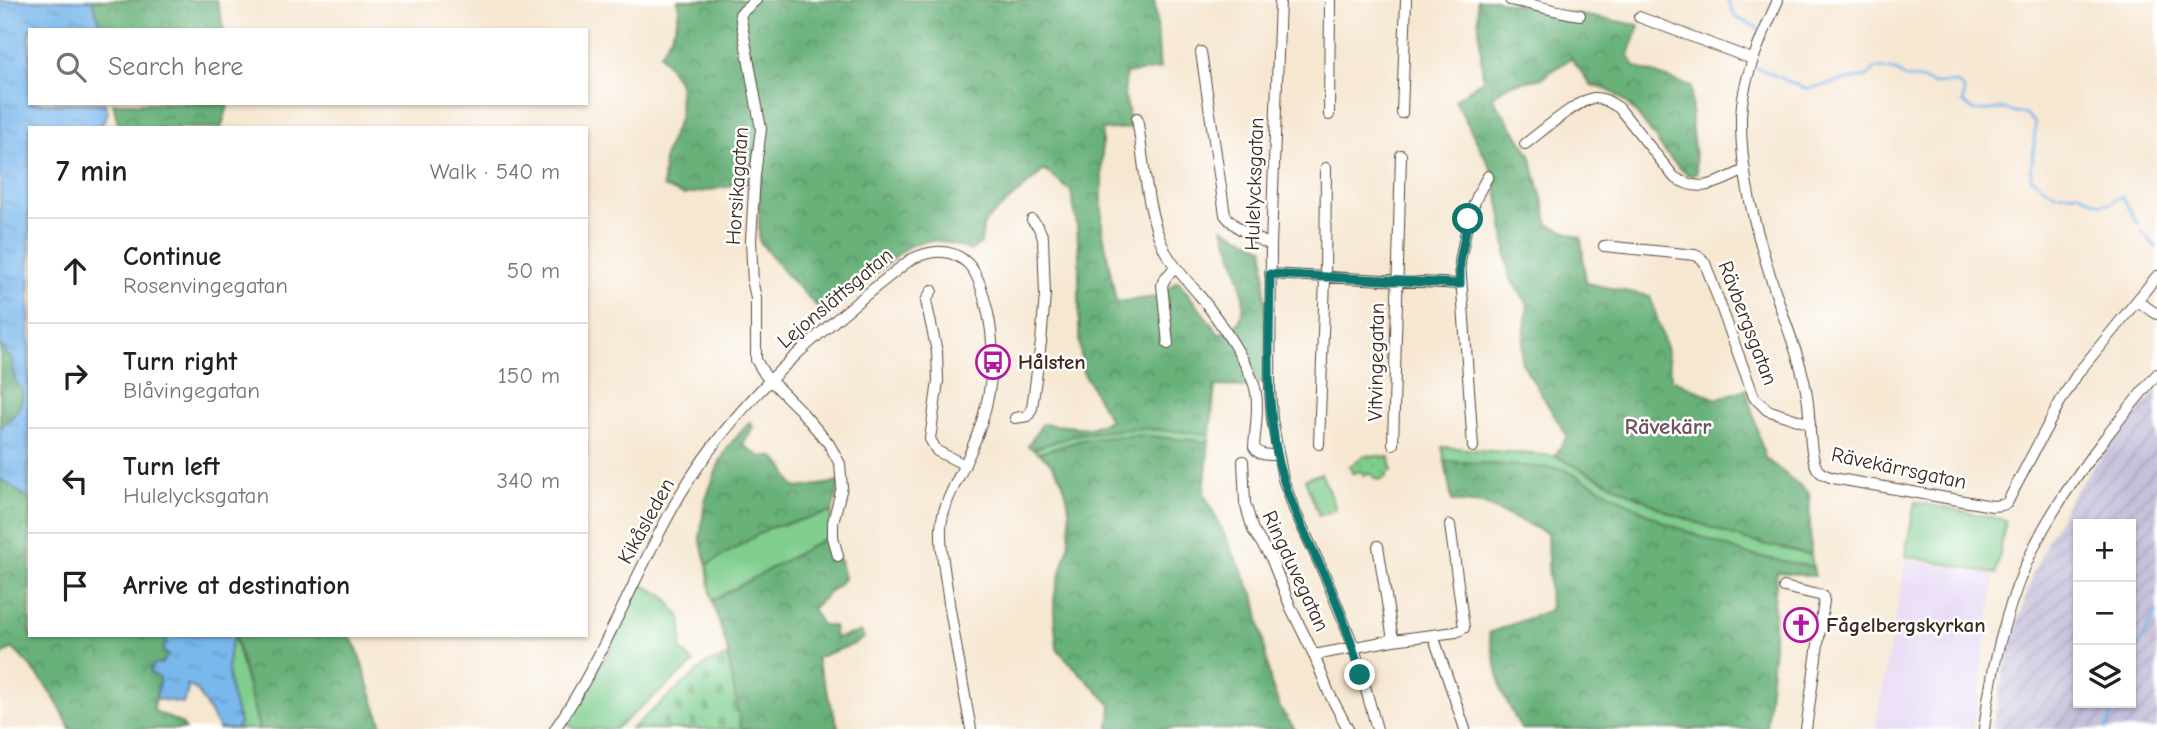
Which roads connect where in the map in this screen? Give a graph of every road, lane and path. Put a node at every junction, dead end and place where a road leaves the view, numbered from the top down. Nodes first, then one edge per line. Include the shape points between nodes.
1 (756, 0) edge
2 (1280, 0) edge
3 (1330, 0) edge
4 (1406, 0) edge
5 (1510, 0) edge
6 (1778, 0) edge
7 (1580, 15) dead end
8 (1639, 17) dead end
9 (1201, 52) dead end
10 (1752, 59) junction
11 (1402, 113) dead end
12 (1329, 115) dead end
13 (1137, 118) dead end
14 (1525, 144) dead end
15 (1401, 155) dead end
16 (1326, 168) dead end
17 (1745, 170) junction
18 (1488, 176) dead end
19 (1032, 220) dead end
20 (1270, 245) junction
21 (1604, 246) dead end
22 (1175, 268) junction
23 (1270, 274) junction
24 (2157, 276) edge
25 (1325, 278) junction
26 (1397, 282) junction
27 (1460, 284) junction
28 (932, 290) dead end
29 (2137, 301) junction
30 (2157, 314) edge
31 (1168, 344) dead end
32 (2157, 374) edge
33 (769, 379) junction
34 (1015, 418) dead end
35 (1810, 424) junction
36 (1320, 444) dead end
37 (1393, 444) dead end
38 (1473, 447) dead end
39 (1278, 456) junction
40 (1243, 461) dead end
41 (965, 465) junction
42 (1450, 525) dead end
43 (1378, 546) dead end
44 (838, 556) dead end
45 (1784, 587) dead end
46 (1433, 635) junction
47 (1394, 640) junction
48 (1354, 647) junction
49 (1314, 655) junction
50 (555, 729) edge
51 (971, 729) edge
52 (1348, 729) edge
53 (1377, 729) edge
54 (1465, 729) edge
55 (1806, 729) edge
56 (1984, 729) edge

1 - 33 street, Horsikagatan via 740,14 761,129 751,240 756,360
2 - 20 street, Hulelycksgatan
3 - 12 street
4 - 11 street
5 - 7 street
6 - 10 street, Rävekärrsgatan
8 - 10 street
9 - 20 street via 1225,215 1247,234
10 - 17 street, Rävekärrsgatan via 1741,114
13 - 22 street via 1151,211
14 - 17 street via 1582,101 1597,99 1619,108 1684,184 1702,187
15 - 26 street, Vitvingegatan
16 - 25 street
17 - 35 street, Rävekärrsgatan via 1767,265 1806,382
18 - 27 street via 1466,229
19 - 34 street via 1041,231 1044,248 1041,342 1032,408 1028,416
20 - 23 street, Hulelycksgatan
21 - 35 street, Rävbergsgatan via 1701,258 1754,397 1767,410
22 - 31 street via 1162,285
22 - 39 street via 1205,302 1251,377 1257,402 1254,447 1257,452
23 - 25 street
23 - 39 street, Hulelycksgatan via 1270,389
24 - 29 street, Rävekärrsgatan
25 - 26 street
25 - 36 street
26 - 27 street
26 - 37 street, Vitvingegatan
27 - 38 street
28 - 41 street via 926,301 938,381 931,442 937,451
29 - 30 street
29 - 35 street, Rävekärrsgatan via 2078,373 2018,485 2002,505 1822,474 1814,463
32 - 56 street via 2087,462 2053,512 2032,554 2000,640
33 - 41 street, Lejonslättsgatan via 910,260 931,252 957,256 973,270 985,302 993,362 987,409
33 - 44 street via 829,444 840,464 842,487 833,522
33 - 50 street, Kikåsleden via 685,488
39 - 48 street, Hulelycksgatan via 1294,509
40 - 49 street, Ringduvegatan via 1245,503 1253,530 1271,558
41 - 51 street, Lejonslättsgatan via 941,527
42 - 46 street via 1464,628
43 - 47 street
45 - 55 street via 1823,596 1824,601
46 - 47 street
46 - 54 street
47 - 48 street
48 - 49 street
48 - 53 street, Hulelycksgatan
49 - 52 street, Ringduvegatan

